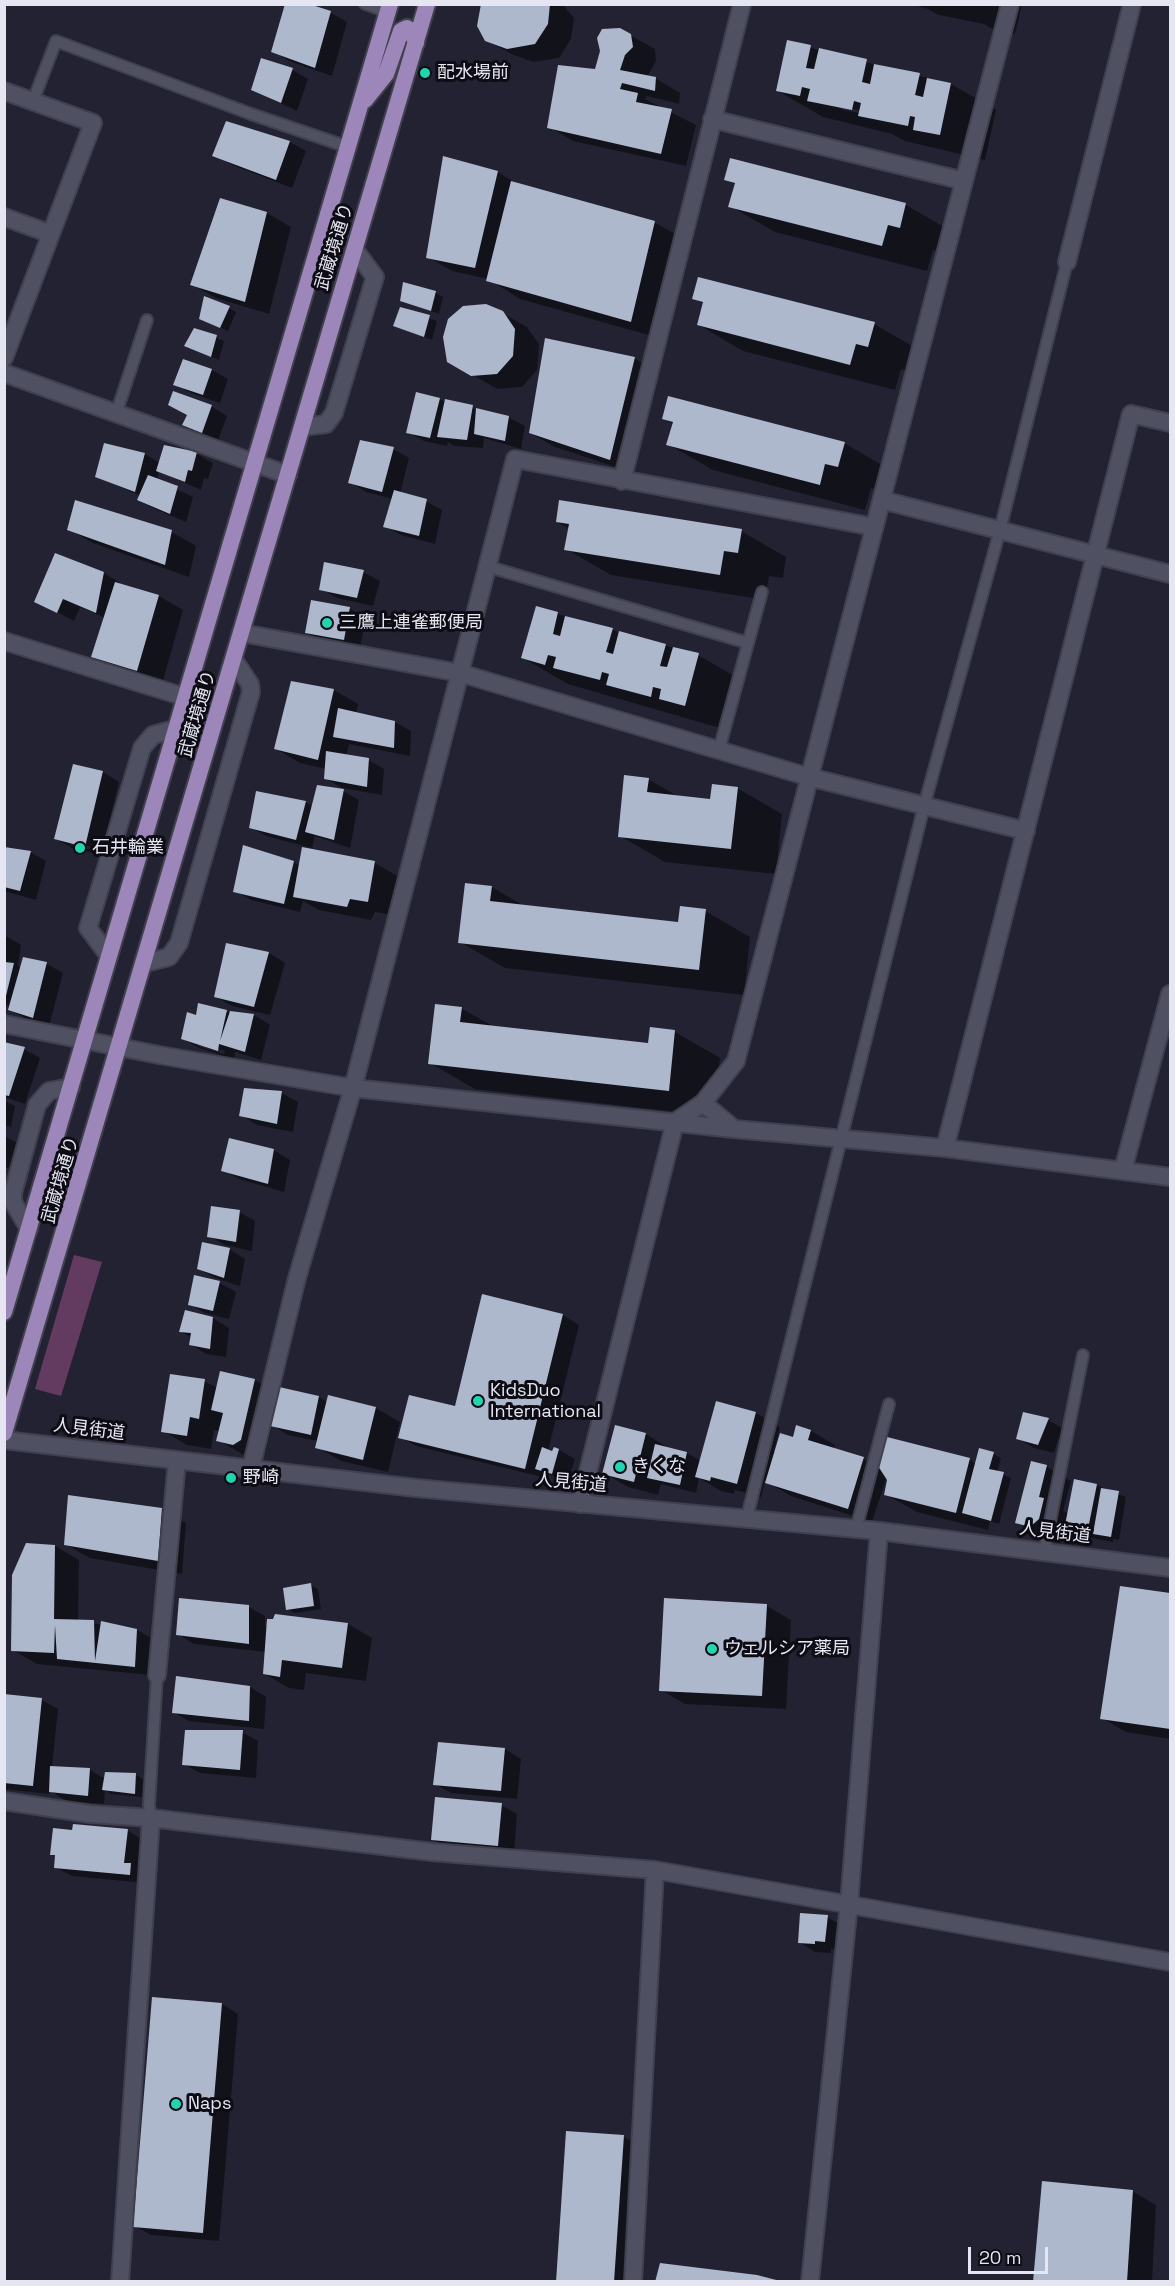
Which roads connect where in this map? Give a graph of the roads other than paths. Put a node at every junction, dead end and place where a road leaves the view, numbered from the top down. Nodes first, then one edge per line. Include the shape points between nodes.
1 (365, 4) edge
2 (427, 4) edge
3 (742, 4) edge
4 (1010, 4) edge
5 (1132, 4) edge
6 (389, 8) edge
7 (416, 43) junction
8 (4, 91) edge
9 (33, 101) junction
10 (359, 108) junction
11 (712, 119) junction
12 (348, 147) junction
13 (964, 182) junction
14 (4, 218) edge
15 (51, 234) junction
16 (355, 250) junction
17 (1067, 262) joint
18 (147, 320) dead end
19 (4, 358) edge
20 (4, 373) edge
21 (117, 411) junction
22 (1170, 423) edge
23 (302, 427) junction
24 (255, 461) junction
25 (288, 475) junction
26 (622, 481) junction
27 (882, 500) junction
28 (874, 527) junction
29 (1000, 530) junction
30 (1096, 555) junction
31 (486, 566) junction
32 (1170, 574) edge
33 (762, 592) dead end
34 (242, 633) junction
35 (4, 641) edge
36 (748, 643) junction
37 (234, 660) junction
38 (460, 673) junction
39 (185, 698) junction
40 (175, 729) junction
41 (719, 750) junction
42 (809, 777) junction
43 (924, 806) junction
44 (1026, 831) junction
45 (109, 956) junction
46 (145, 963) junction
47 (1170, 994) edge
48 (4, 1024) edge
49 (84, 1040) junction
50 (120, 1046) junction
51 (71, 1087) junction
52 (353, 1088) junction
53 (703, 1102) junction
54 (675, 1122) junction
55 (734, 1130) junction
56 (840, 1139) junction
57 (945, 1148) junction
58 (1123, 1170) junction
59 (1170, 1177) edge
60 (29, 1229) junction
61 (4, 1312) edge
62 (1083, 1355) dead end
63 (889, 1404) dead end
64 (4, 1433) edge
65 (4, 1440) edge
66 (177, 1461) junction
67 (251, 1468) junction
68 (580, 1504) junction
69 (747, 1517) junction
70 (856, 1528) junction
71 (879, 1531) junction
72 (1044, 1552) junction
73 (1170, 1568) edge
74 (157, 1675) joint
75 (4, 1801) edge
76 (151, 1818) junction
77 (655, 1870) junction
78 (849, 1904) junction
79 (1170, 1962) edge
80 (120, 2282) edge
81 (633, 2282) edge
82 (810, 2282) edge

1 - 6 lane
2 - 7 main road, 武蔵境通り
3 - 11 street
4 - 13 street
5 - 17 street
6 - 10 main road, 武蔵境通り
7 - 10 main road via 407,28 401,31 386,74
7 - 16 main road, 武蔵境通り
8 - 9 street
9 - 12 lane via 56,41
9 - 15 street via 93,123
10 - 12 main road, 武蔵境通り
11 - 13 street
11 - 26 street
12 - 24 main road, 武蔵境通り
13 - 27 street
14 - 15 street
15 - 19 street
16 - 23 main road, 武蔵境通り
16 - 23 street via 375,277 331,419 326,424
17 - 29 lane
18 - 21 lane
20 - 21 street
21 - 24 street
22 - 30 street via 1131,414
23 - 25 main road, 武蔵境通り
24 - 25 street
24 - 39 main road, 武蔵境通り
25 - 34 main road, 武蔵境通り
26 - 28 street
26 - 31 street via 515,459
27 - 28 street
27 - 29 street
28 - 42 street
29 - 30 street
29 - 43 lane
30 - 32 street
30 - 44 street
31 - 36 lane
31 - 38 street
33 - 36 lane
34 - 37 main road, 武蔵境通り
34 - 38 street
35 - 39 street
36 - 41 lane
37 - 46 main road, 武蔵境通り
37 - 46 street via 251,692 179,943 169,957
38 - 41 street
38 - 52 street
39 - 40 main road, 武蔵境通り
40 - 45 main road, 武蔵境通り
40 - 45 street via 153,735 142,748 88,928
41 - 42 street
42 - 43 street
42 - 53 street via 736,1061
43 - 44 street
43 - 56 lane
44 - 57 street
45 - 49 main road, 武蔵境通り
46 - 50 main road, 武蔵境通り
47 - 58 street
48 - 49 street
49 - 50 street
49 - 51 main road, 武蔵境通り
50 - 52 street
50 - 64 main road, 武蔵境通り
51 - 60 main road, 武蔵境通り
51 - 60 street via 50,1091 37,1105 13,1193 13,1202
52 - 54 street
52 - 67 street via 297,1278
53 - 54 street
53 - 55 street
54 - 55 street
54 - 68 street
55 - 56 street
56 - 57 street
56 - 69 lane
57 - 58 street
58 - 59 street
60 - 61 main road, 武蔵境通り
62 - 72 lane
63 - 70 lane
65 - 66 street, 人見街道
66 - 67 street, 人見街道
66 - 74 street
67 - 68 street, 人見街道
68 - 69 street, 人見街道
69 - 70 street, 人見街道
70 - 71 street, 人見街道
71 - 72 street, 人見街道
71 - 78 street
72 - 73 street, 人見街道
74 - 76 lane
75 - 76 street via 90,1814
76 - 77 street via 432,1852
76 - 80 street
77 - 78 street
77 - 81 street
78 - 79 street
78 - 82 street

